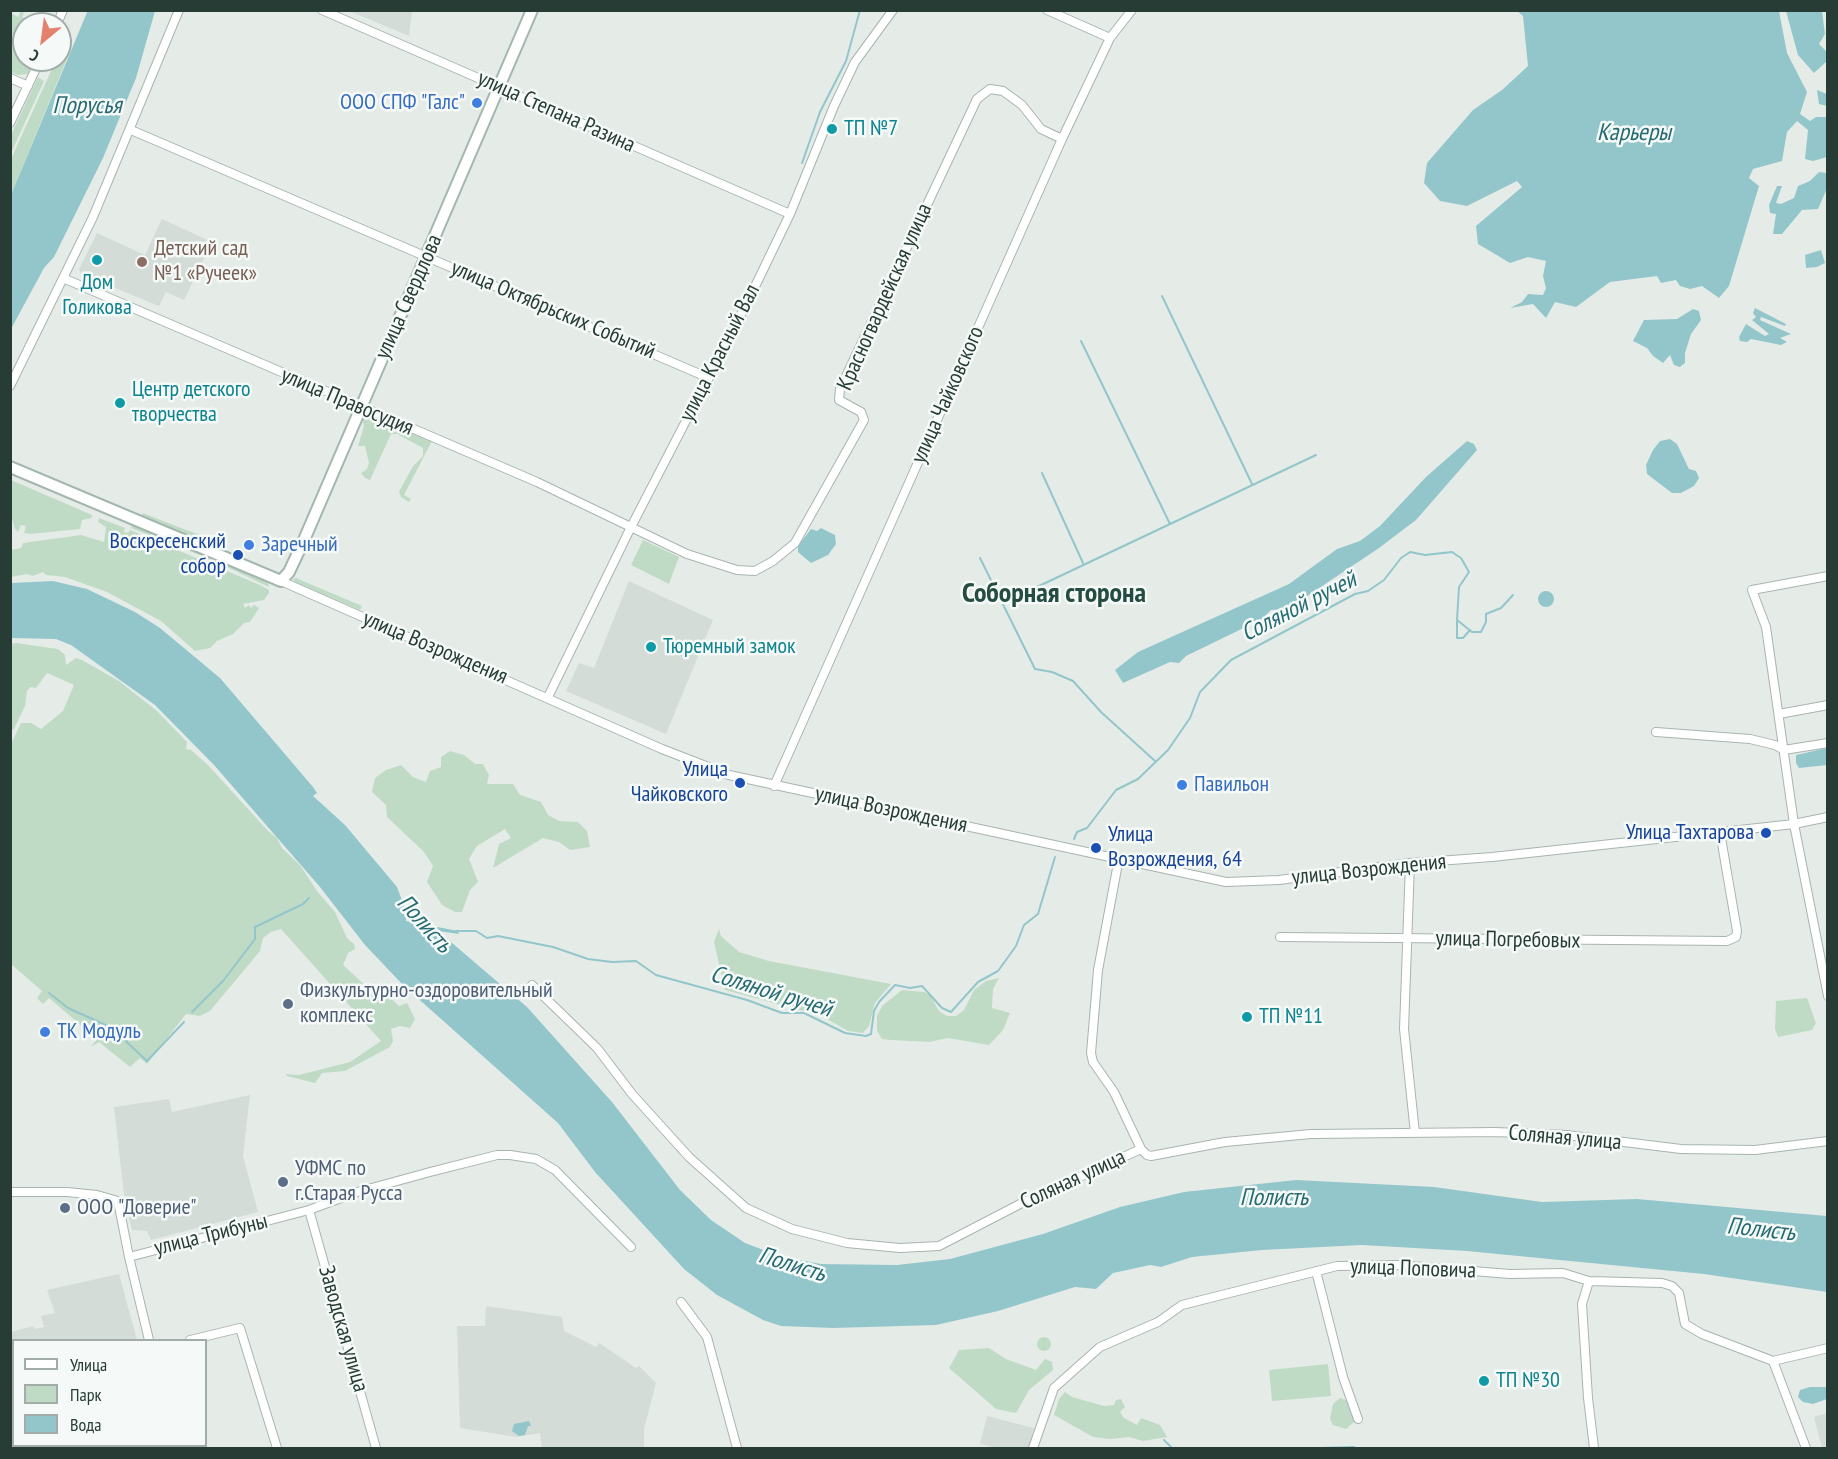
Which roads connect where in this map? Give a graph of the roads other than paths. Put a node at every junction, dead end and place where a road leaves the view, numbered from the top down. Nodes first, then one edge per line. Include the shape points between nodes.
1 (179, 10) edge
2 (322, 10) edge
3 (532, 10) edge
4 (892, 10) edge
5 (1047, 10) edge
6 (1132, 10) edge
7 (1110, 38) junction
8 (34, 72) edge
9 (10, 78) edge
10 (28, 86) junction
11 (500, 87) junction
12 (10, 123) edge
13 (131, 130) junction
14 (1062, 140) junction
15 (790, 214) junction
16 (426, 257) junction
17 (63, 278) junction
18 (709, 378) junction
19 (10, 386) edge
20 (361, 408) junction
21 (10, 467) edge
22 (631, 526) junction
23 (1827, 576) edge
24 (281, 581) junction
25 (548, 697) junction
26 (1827, 705) edge
27 (1779, 714) junction
28 (1656, 732) dead end
29 (1827, 743) edge
30 (1784, 750) junction
31 (774, 786) junction
32 (1827, 817) edge
33 (1794, 824) junction
34 (1720, 832) junction
35 (1119, 858) junction
36 (1410, 863) junction
37 (1280, 937) dead end
38 (1409, 939) junction
39 (532, 985) dead end
40 (1827, 996) edge
41 (1415, 1133) junction
42 (1827, 1141) edge
43 (1141, 1149) junction
44 (10, 1192) edge
45 (309, 1210) junction
46 (631, 1246) dead end
47 (129, 1257) junction
48 (1316, 1271) junction
49 (1589, 1281) junction
50 (681, 1302) dead end
51 (150, 1339) edge
52 (198, 1339) edge
53 (1827, 1348) edge
54 (1773, 1361) junction
55 (1358, 1419) dead end
56 (277, 1449) edge
57 (376, 1449) edge
58 (737, 1449) edge
59 (1033, 1449) edge
60 (1594, 1449) edge
61 (1806, 1449) edge

1 - 13 street
2 - 11 street, улица Степана Разина
3 - 11 street, улица Свердлова
4 - 15 street, улица Красный Вал via 855,62
5 - 7 street
6 - 7 street, улица Чайковского
7 - 14 street, улица Чайковского
8 - 10 street
9 - 10 street
10 - 12 street
11 - 15 street, улица Степана Разина
11 - 16 street, улица Свердлова
13 - 16 street, улица Октябрьских Событий
13 - 17 street
14 - 22 street, Красногвардейская улица via 1041,129 1022,105 1003,91 990,89 977,99 840,389 839,400 861,412 864,420 808,522 786,552 760,570 737,570 687,554
14 - 31 street, улица Чайковского
15 - 18 street, улица Красный Вал
16 - 18 street, улица Октябрьских Событий
16 - 20 street, улица Свердлова
17 - 19 street
17 - 20 street, улица Правосудия
18 - 22 street, улица Красный Вал
20 - 22 street, улица Правосудия
20 - 24 street, улица Свердлова via 304,540
21 - 24 street, улица Возрождения
22 - 25 street, улица Красный Вал
23 - 27 street via 1752,590 1766,627
24 - 25 street, улица Возрождения
25 - 31 street, улица Возрождения via 703,766
26 - 27 street
27 - 30 street
28 - 30 street via 1750,740
29 - 30 street
30 - 33 street
31 - 35 street, улица Возрождения
32 - 33 street, улица Возрождения
33 - 34 street, улица Возрождения
33 - 40 street
34 - 36 street, улица Возрождения
34 - 38 street, улица Погребовых via 1737,931 1736,937 1727,941
35 - 36 street, улица Возрождения via 1236,882
35 - 43 street via 1098,970 1091,1053
36 - 38 street
37 - 38 street, улица Погребовых
38 - 41 street via 1404,1029
39 - 43 street, Соляная улица via 597,1048 707,1175 746,1208 792,1229 847,1243 900,1248 939,1246
41 - 42 street, Соляная улица via 1567,1135 1681,1149 1755,1149
41 - 43 street, Соляная улица via 1280,1137 1225,1142 1151,1156
44 - 47 street, улица Трибуны via 67,1192 118,1201
45 - 46 street, улица Трибуны via 420,1174 510,1155 536,1159 555,1170
45 - 47 street, улица Трибуны
45 - 57 street, Заводская улица
47 - 51 street
48 - 49 street, улица Поповича via 1337,1266 1398,1265 1510,1274 1563,1273
48 - 55 street
48 - 59 street, улица Поповича via 1182,1305 1149,1326 1100,1347 1054,1388
49 - 54 street, улица Поповича via 1645,1281 1672,1286 1679,1293 1685,1324
49 - 60 street via 1582,1304
50 - 58 street via 707,1337
52 - 56 street via 240,1328
53 - 54 street
54 - 61 street

